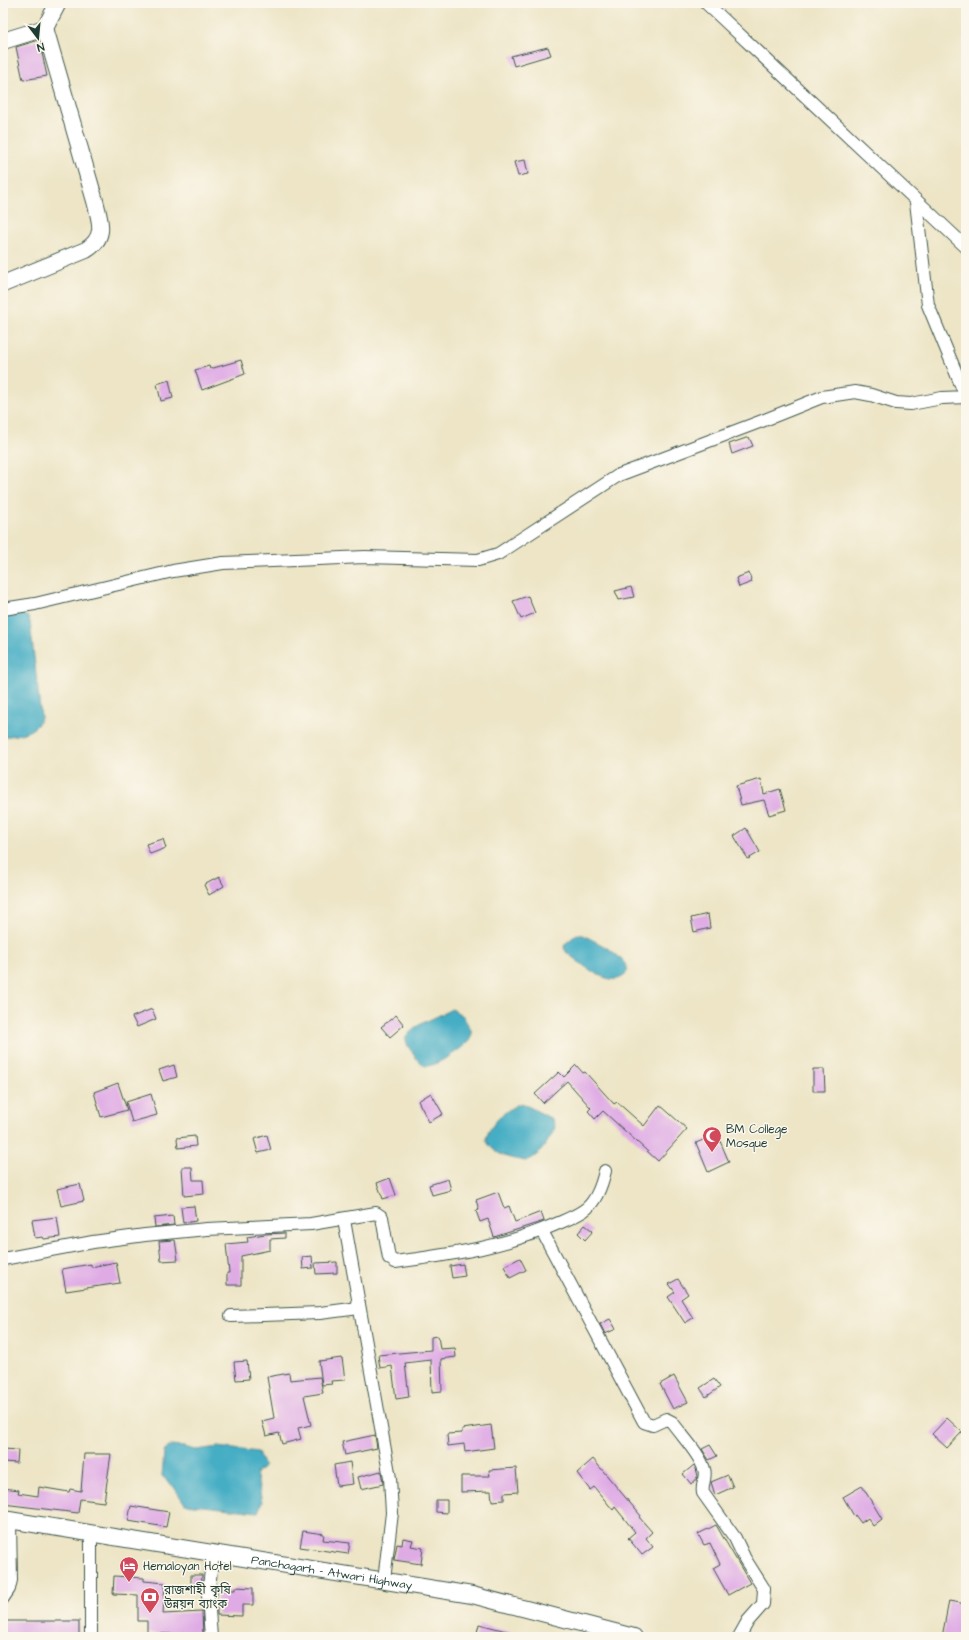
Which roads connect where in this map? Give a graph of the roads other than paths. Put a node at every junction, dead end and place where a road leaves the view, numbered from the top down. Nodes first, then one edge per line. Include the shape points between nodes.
1 (58, 3) edge
2 (706, 3) edge
3 (45, 28) junction
4 (3, 41) edge
5 (916, 202) junction
6 (966, 248) edge
7 (3, 284) edge
8 (3, 609) edge
9 (605, 1170) dead end
10 (344, 1220) junction
11 (542, 1231) junction
12 (3, 1259) edge
13 (359, 1308) junction
14 (231, 1316) dead end
15 (6, 1520) edge
16 (91, 1534) junction
17 (213, 1554) junction
18 (384, 1580) junction
19 (3, 1598) edge
20 (91, 1637) edge
21 (211, 1637) edge
22 (634, 1637) edge
23 (739, 1637) edge

1 - 3 main road
2 - 5 street
3 - 4 main road
3 - 7 main road via 95,201 100,231 93,246 86,250
5 - 6 street
5 - 8 street via 928,305 966,397 942,398 911,404 896,403 855,392 822,397 619,475 513,545 488,558 462,560 365,557 223,563
9 - 11 street via 603,1181 586,1209
10 - 11 street via 376,1213 382,1217 389,1258 394,1262 491,1247
10 - 12 street via 145,1235
10 - 13 street
11 - 23 street via 644,1422 653,1425 666,1419 672,1422 693,1451 705,1470 703,1493 735,1538 764,1589 763,1604 748,1621
13 - 14 street via 320,1313
13 - 18 street via 392,1496 391,1532
15 - 16 main road, Panchagarh - Atwari Highway
15 - 19 street via 11,1580
16 - 17 main road, Panchagarh - Atwari Highway
16 - 20 street
17 - 18 main road, Panchagarh - Atwari Highway
17 - 21 street via 208,1596
18 - 22 main road, Panchagarh - Atwari Highway via 472,1595

